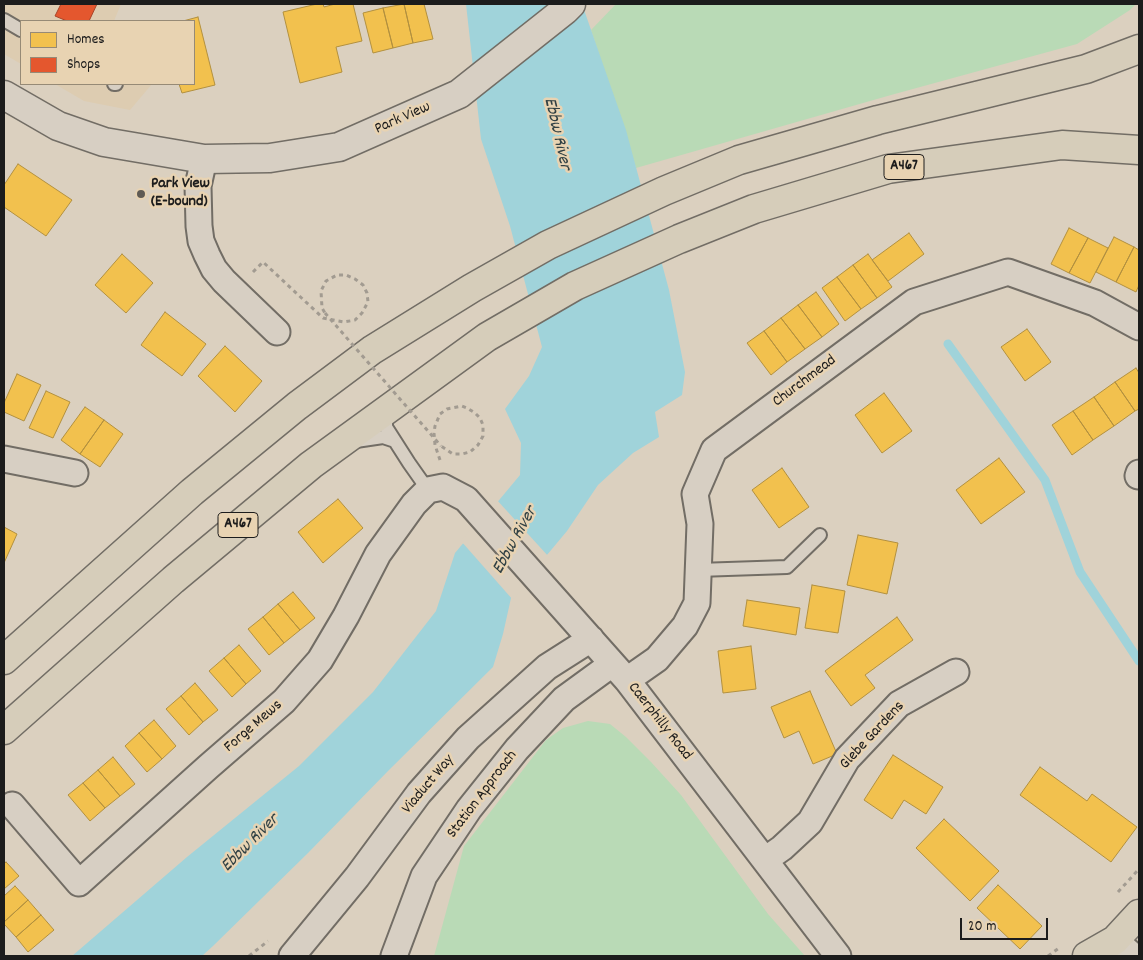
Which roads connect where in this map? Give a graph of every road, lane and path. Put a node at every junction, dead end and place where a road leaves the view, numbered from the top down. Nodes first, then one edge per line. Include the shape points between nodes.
1 (571, 4) edge
2 (4, 20) edge
3 (20, 29) edge
4 (1139, 48) edge
5 (4, 97) edge
6 (1139, 150) edge
7 (204, 158) junction
8 (250, 275) dead end
9 (1139, 327) edge
10 (277, 332) dead end
11 (393, 405) junction
12 (395, 441) junction
13 (336, 446) junction
14 (4, 459) edge
15 (440, 461) dead end
16 (76, 473) dead end
17 (428, 490) junction
18 (820, 535) dead end
19 (698, 570) junction
20 (591, 638) junction
21 (4, 660) edge
22 (620, 672) junction
23 (956, 672) dead end
24 (4, 730) edge
25 (12, 805) dead end
26 (765, 860) junction
27 (1139, 868) edge
28 (1116, 894) dead end
29 (1139, 914) edge
30 (1061, 946) dead end
31 (1118, 951) edge
32 (292, 956) edge
33 (394, 956) edge
34 (838, 956) edge
35 (1048, 956) edge
36 (1087, 956) edge

1 - 7 street, Park View via 459,94 339,148 270,158
2 - 3 lane
4 - 21 main road via 1086,69 878,120 739,160 548,245 372,350 297,406 192,492
5 - 7 street, Park View via 58,126 104,142
6 - 11 main road, A467 via 1062,145 888,169 754,209 575,286 486,338
7 - 10 street via 198,186 201,241 214,269 224,281
8 - 15 path, bridge via 263,262 323,318 330,319 336,320 344,322 355,320 368,302 363,285 346,275 337,275 326,281 321,291 322,308 325,313 332,320 422,424 434,439 441,446 453,454 470,452 483,436 480,418 462,406 440,414 434,433 435,439 435,445
9 - 19 street, Churchmead via 1095,303 1008,272 914,302 714,450 695,494 700,524
11 - 12 lane via 386,427
11 - 13 main road, A467
12 - 13 lane via 383,437
12 - 17 lane
13 - 24 main road, A467 via 172,580
14 - 16 street
17 - 20 street, Caerphilly Road via 442,487 466,499
17 - 25 street, Forge Mews via 378,554 320,660 284,701 79,883
18 - 19 lane via 787,567
19 - 22 street, Churchmead via 697,603 685,626 657,660
20 - 22 street, Caerphilly Road
20 - 32 street, Viaduct Way via 547,667 468,738 419,793 357,877
22 - 26 street, Caerphilly Road
22 - 33 street, Station Approach via 564,699 517,749 469,809 424,876
23 - 26 street, Glebe Gardens via 899,704 847,759 810,822
26 - 34 street, Caerphilly Road
27 - 28 path
29 - 31 main road
30 - 35 path
31 - 36 main road

